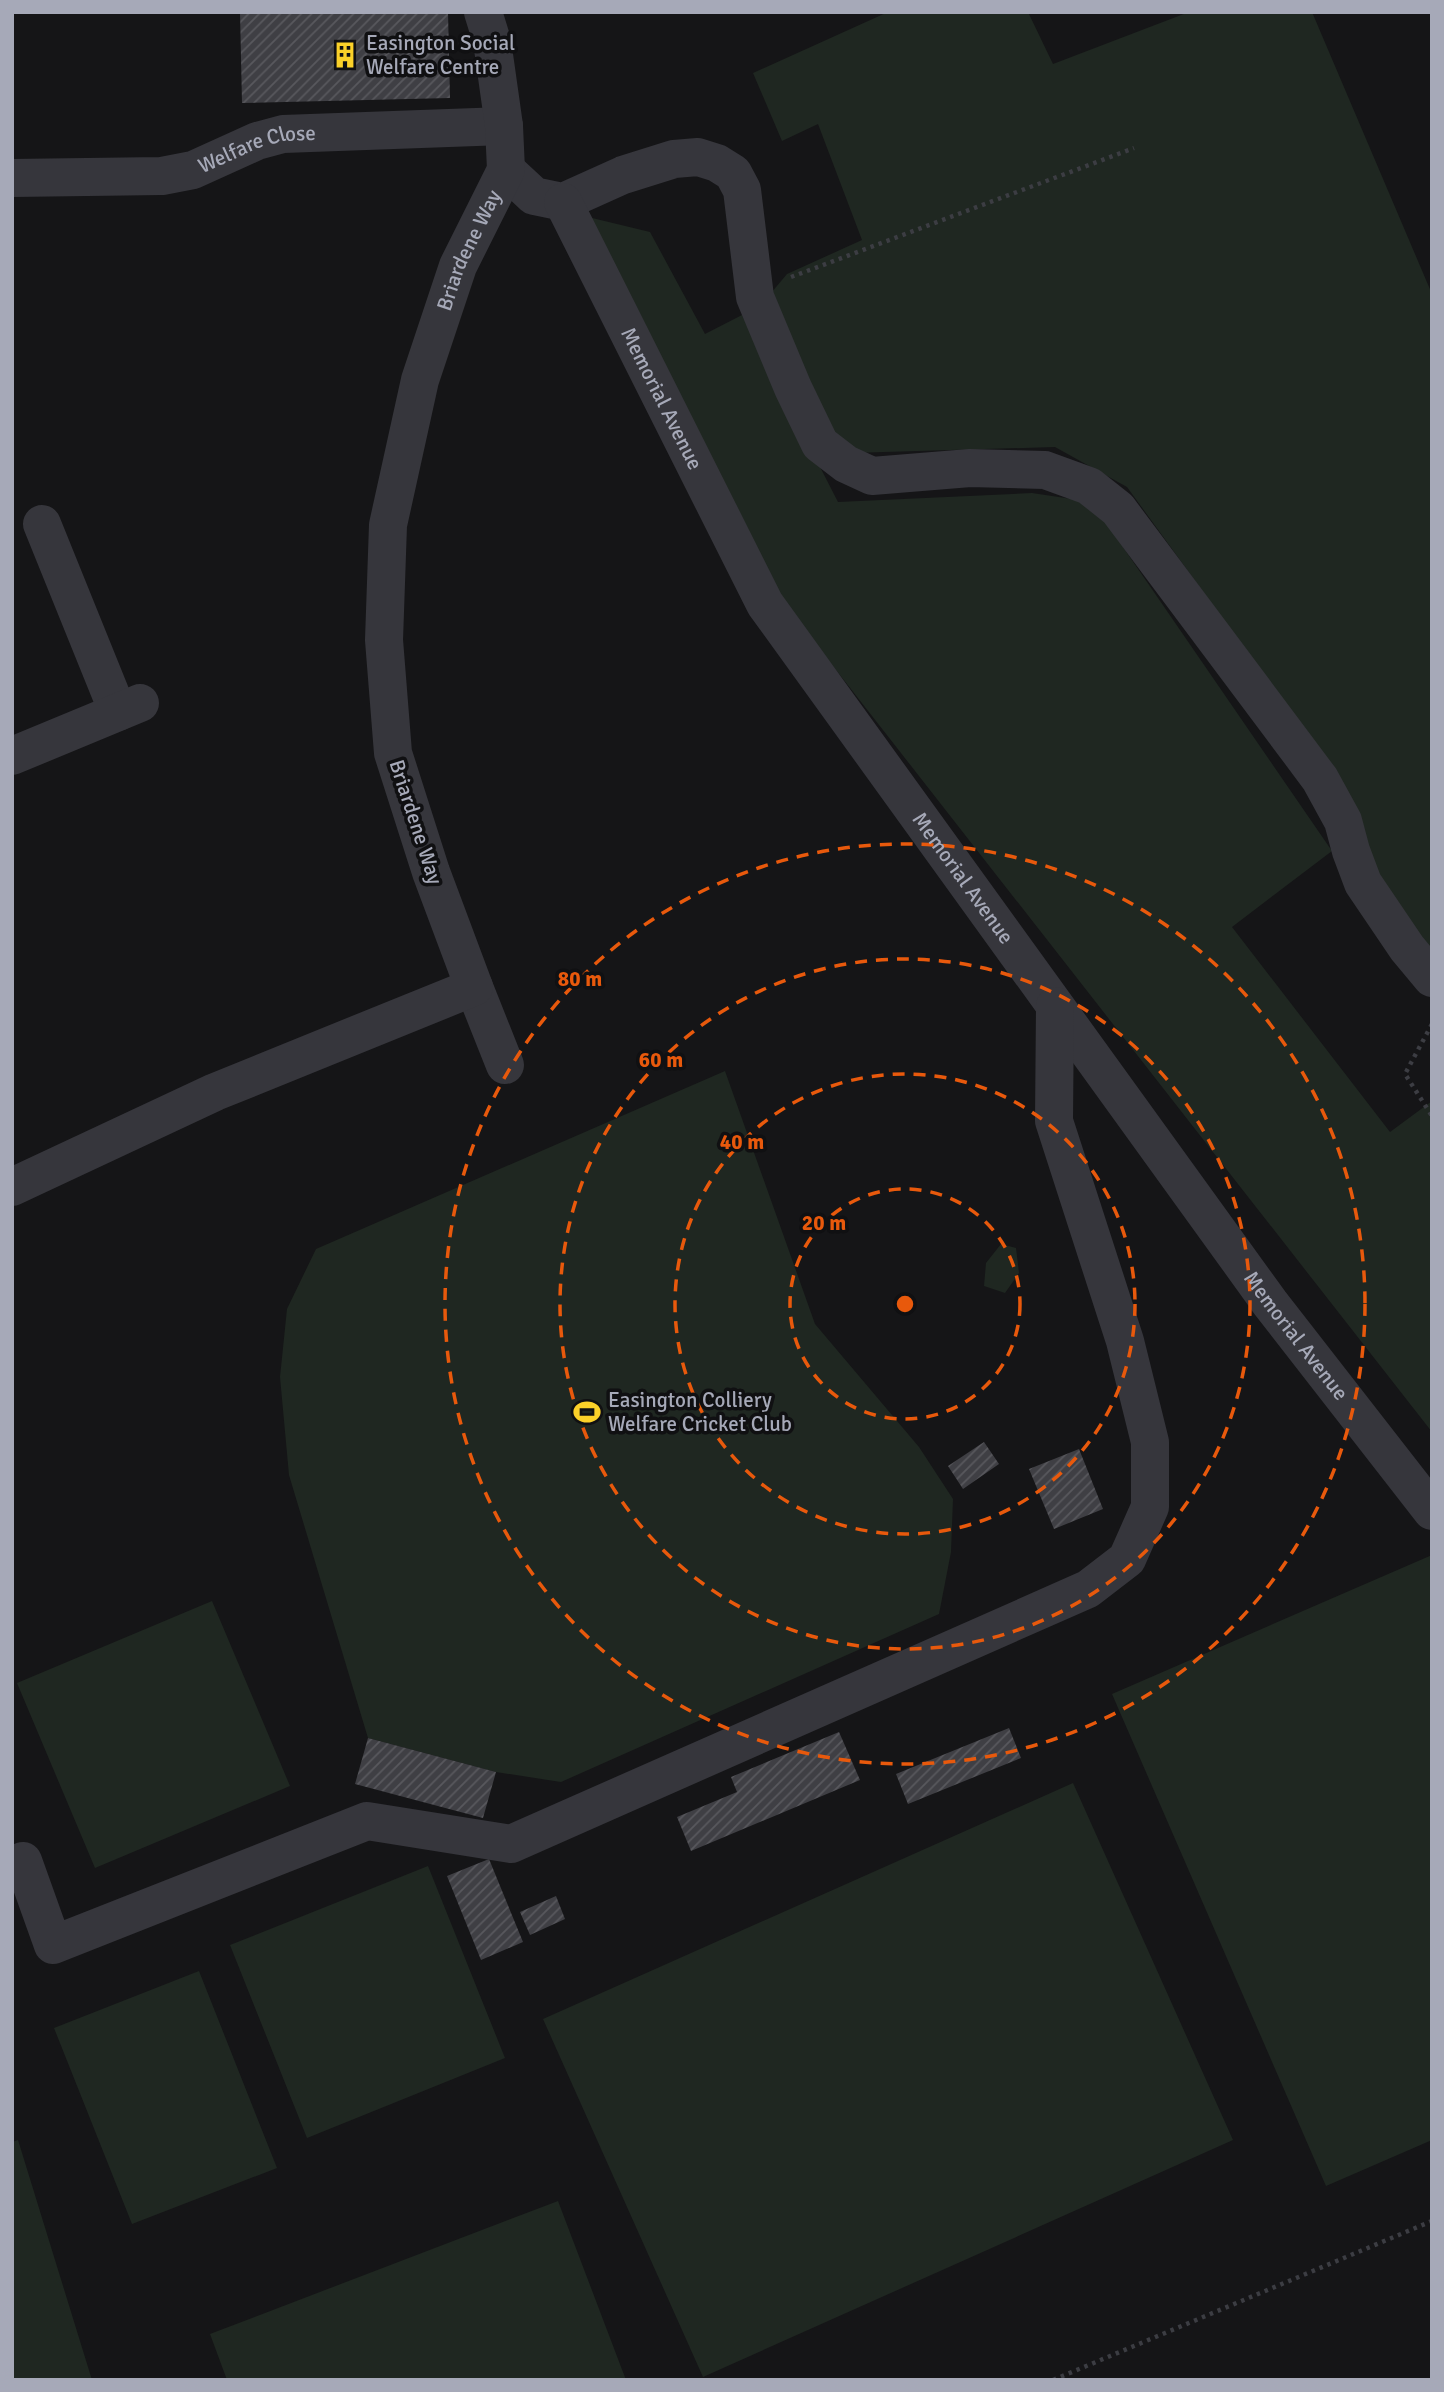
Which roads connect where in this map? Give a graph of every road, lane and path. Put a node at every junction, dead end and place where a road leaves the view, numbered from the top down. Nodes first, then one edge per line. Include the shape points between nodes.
1 (483, 12) edge
2 (504, 126) junction
3 (1135, 148) dead end
4 (506, 170) junction
5 (12, 178) edge
6 (564, 202) junction
7 (754, 290) junction
8 (42, 524) dead end
9 (12, 756) edge
10 (1432, 978) edge
11 (474, 987) junction
12 (1055, 1006) junction
13 (1432, 1024) edge
14 (505, 1065) dead end
15 (1432, 1116) edge
16 (12, 1187) edge
17 (1432, 1511) edge
18 (23, 1861) dead end
19 (1432, 2221) edge
20 (1053, 2380) edge

1 - 2 street via 492,41
2 - 4 street
2 - 5 street, Welfare Close via 283,134 193,170 162,176
3 - 7 path
4 - 6 street via 534,196
4 - 11 street, Briardene Way via 458,266 420,380 388,525 384,640 393,754
6 - 7 street via 622,175 674,159 698,157 718,163 733,173 742,190
6 - 12 street, Memorial Avenue via 765,604
7 - 10 street via 820,444 846,464 872,476 970,468 1045,470 1089,486 1118,509 1320,779 1343,821 1363,883
8 - 9 street via 90,642 130,708
11 - 14 street, Briardene Way
11 - 16 street via 215,1092
12 - 17 street, Memorial Avenue via 1269,1303
12 - 18 street via 1054,1121 1125,1341 1150,1442 1150,1507 1127,1559 1088,1589 511,1844 367,1821 53,1945
13 - 15 path via 1405,1074
19 - 20 path

